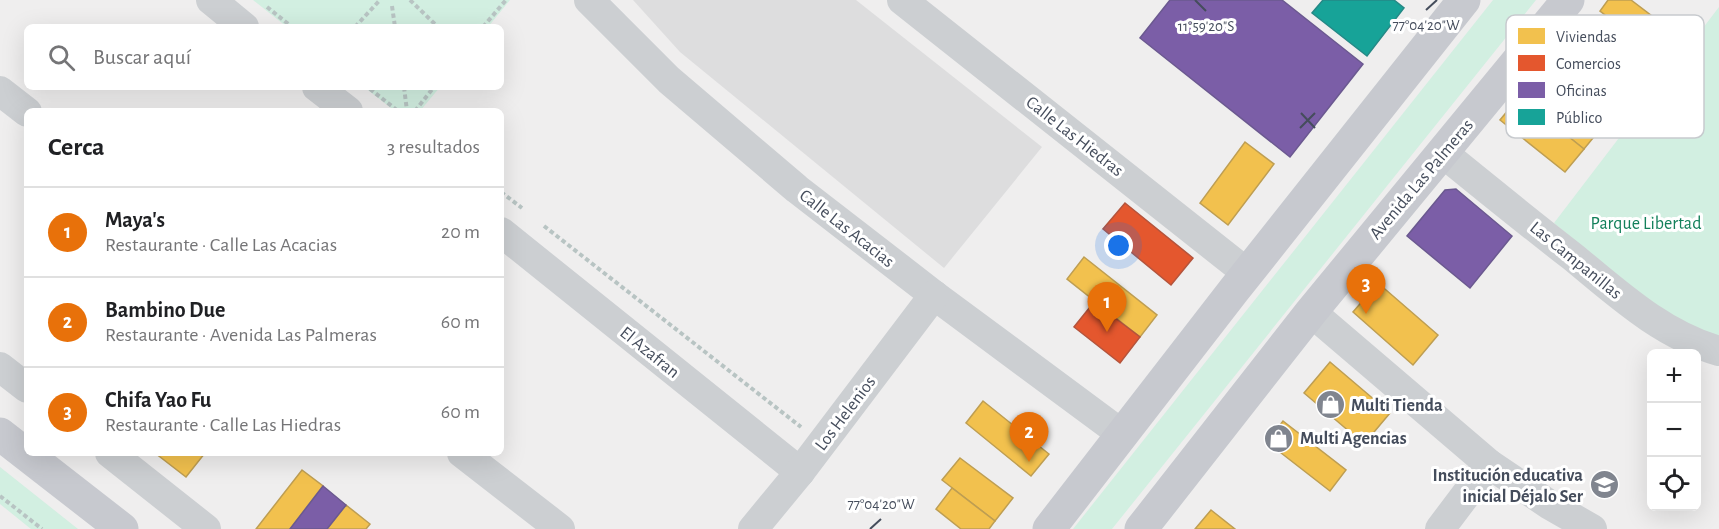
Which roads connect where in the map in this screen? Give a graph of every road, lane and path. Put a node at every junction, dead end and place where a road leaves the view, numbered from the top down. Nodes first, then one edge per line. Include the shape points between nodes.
1 (259, 0) edge
2 (380, 0) edge
3 (410, 0) edge
4 (506, 0) edge
5 (589, 0) edge
6 (902, 0) edge
7 (1464, 0) edge
8 (1568, 0) edge
9 (216, 2) edge
10 (392, 6) dead end
11 (1556, 15) edge
12 (241, 24) edge
13 (288, 24) edge
14 (359, 24) edge
15 (395, 24) edge
16 (435, 24) edge
17 (486, 24) edge
18 (1506, 76) edge
19 (321, 90) edge
20 (372, 90) edge
21 (404, 90) edge
22 (432, 90) edge
23 (0, 91) edge
24 (344, 108) edge
25 (394, 108) edge
26 (407, 108) edge
27 (417, 108) edge
28 (24, 110) edge
29 (1443, 153) junction
30 (504, 194) edge
31 (529, 214) dead end
32 (539, 222) dead end
33 (504, 234) edge
34 (1247, 273) junction
35 (934, 295) junction
36 (1311, 312) junction
37 (1719, 351) edge
38 (0, 367) edge
39 (24, 386) edge
40 (803, 428) dead end
41 (0, 434) edge
42 (1123, 435) junction
43 (24, 453) edge
44 (28, 456) edge
45 (114, 456) edge
46 (466, 456) edge
47 (1489, 464) junction
48 (800, 472) junction
49 (0, 496) edge
50 (42, 529) edge
51 (122, 529) edge
52 (206, 529) edge
53 (560, 529) edge
54 (753, 529) edge
55 (1049, 529) edge
56 (1142, 529) edge
57 (1440, 529) edge
58 (1592, 529) edge

1 - 13 path
2 - 14 path
3 - 16 path
4 - 17 path
5 - 35 street, Calle Las Acacias via 678,87 797,189
6 - 34 street, Calle Las Hiedras
7 - 34 main road
8 - 11 main road, Avenida Las Palmeras
9 - 12 street
10 - 15 path
18 - 29 main road, Avenida Las Palmeras
19 - 24 street
20 - 25 path
21 - 26 path
22 - 27 path
23 - 28 street
29 - 36 main road, Avenida Las Palmeras
29 - 37 street, Las Campanillas via 1625,300 1667,330
30 - 31 path
32 - 40 path
33 - 48 street, El Azafran
34 - 42 main road
35 - 42 street, Calle Las Acacias
35 - 48 street, Los Helenios
36 - 47 street
36 - 56 main road, Avenida Las Palmeras
38 - 39 street
41 - 43 main road
42 - 55 main road
44 - 51 main road
45 - 52 street
46 - 53 street
47 - 57 street
47 - 58 street
48 - 54 street, Los Helenios
49 - 50 path

